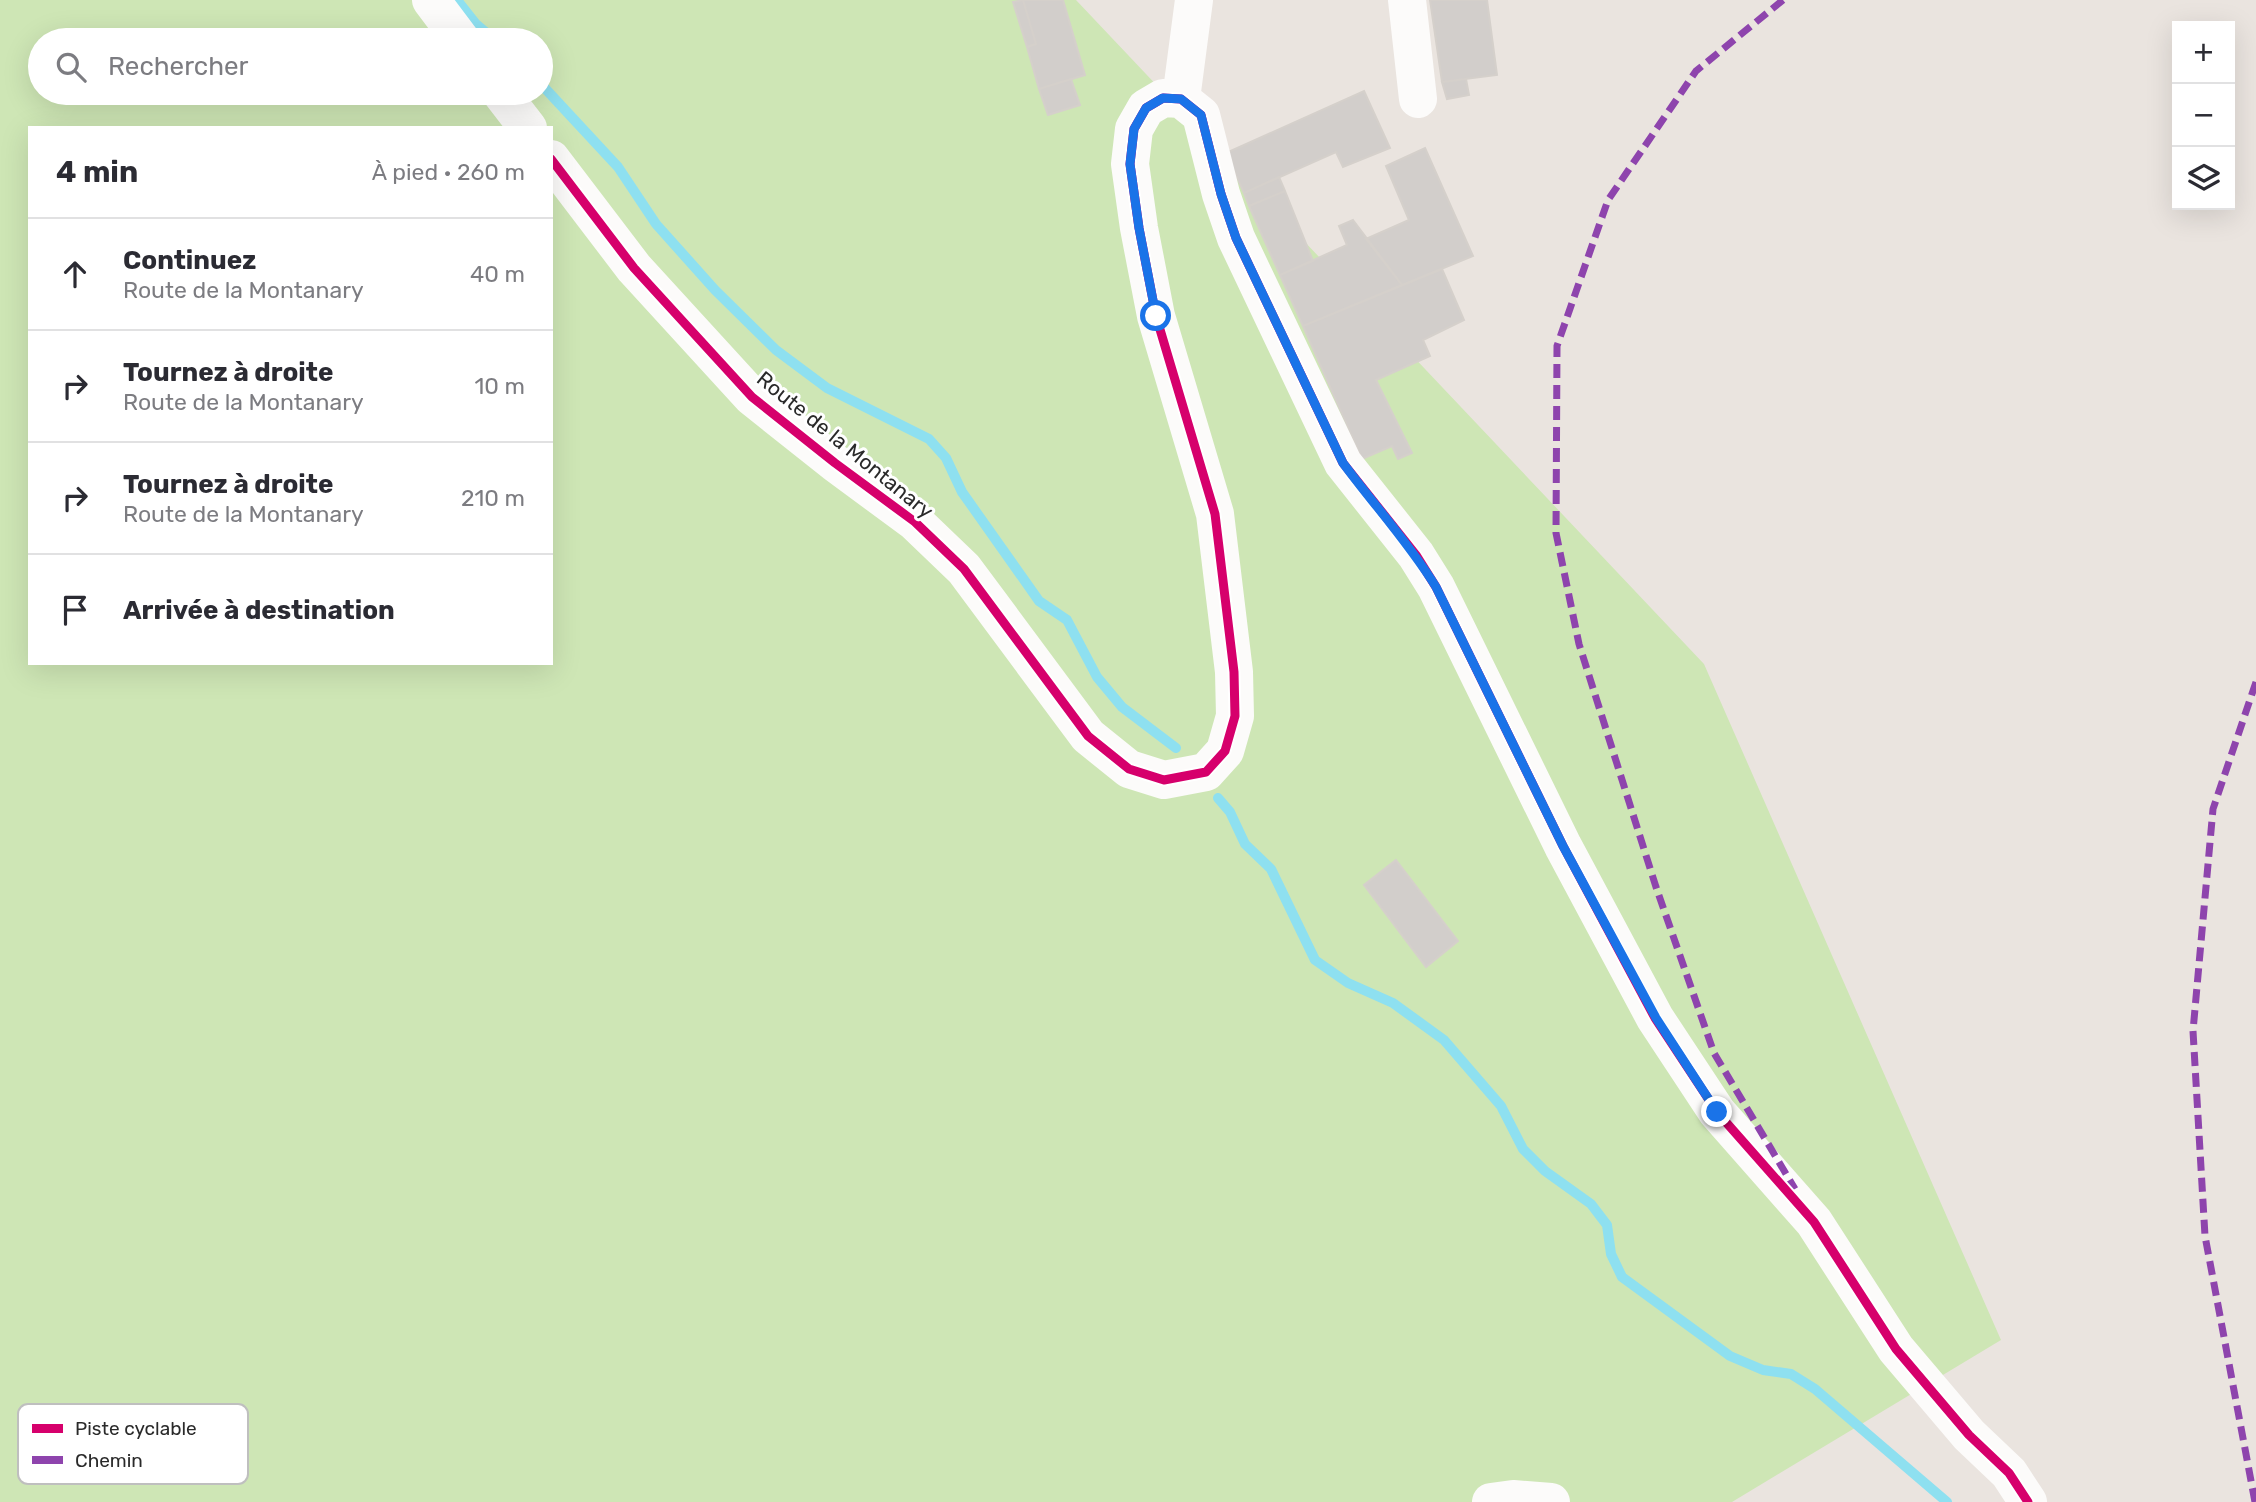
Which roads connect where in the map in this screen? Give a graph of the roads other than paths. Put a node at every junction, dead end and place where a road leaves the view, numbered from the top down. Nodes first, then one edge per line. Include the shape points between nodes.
1 (430, 0) edge
2 (1194, 0) edge
3 (1407, 0) edge
4 (452, 28) edge
5 (1181, 99) junction
6 (1418, 99) dead end
7 (510, 105) edge
8 (526, 126) edge
9 (553, 162) edge
10 (1491, 1502) edge
11 (1551, 1502) edge
12 (2028, 1502) edge

1 - 4 street
2 - 5 street
3 - 6 street
5 - 9 street, Route de la Montanary via 1163,98 1146,108 1134,129 1130,164 1156,316 1216,514 1234,671 1234,716 1225,751 1206,772 1164,780 1129,769 1088,736 964,569 915,522 752,397 634,268
5 - 12 street via 1201,115 1236,238 1343,463 1436,587 1563,846 1656,1018 1717,1112 1814,1222 1896,1349 1969,1435 2009,1472
7 - 8 street
10 - 11 street

